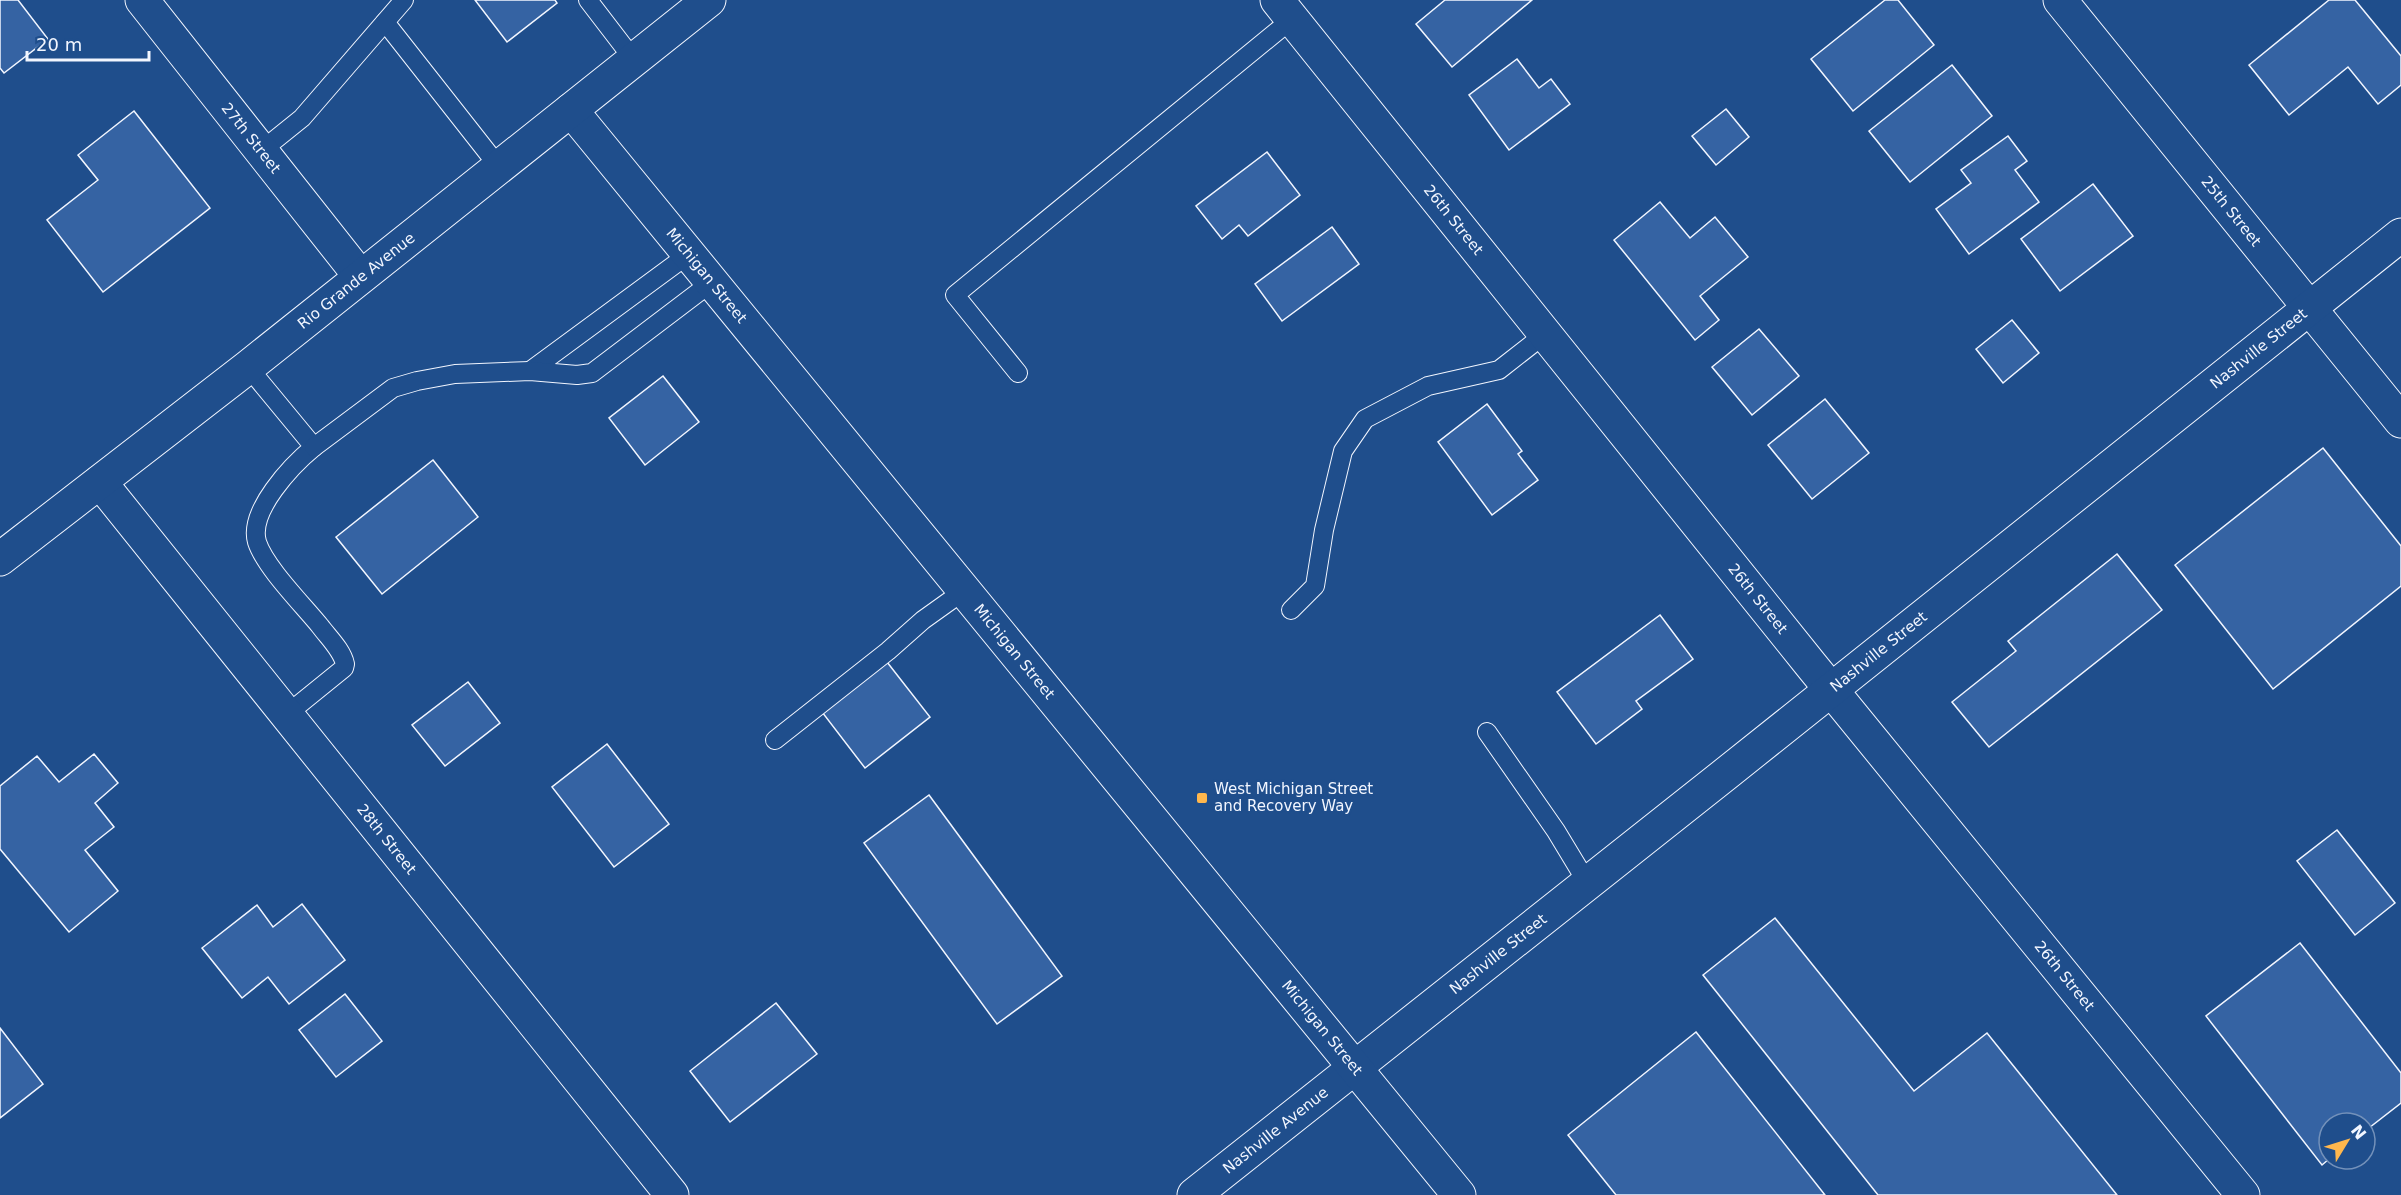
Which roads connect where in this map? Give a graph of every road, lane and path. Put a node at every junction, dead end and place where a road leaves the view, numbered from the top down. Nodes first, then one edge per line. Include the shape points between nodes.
1 (141, 0) edge
2 (404, 0) edge
3 (588, 0) edge
4 (709, 0) edge
5 (2060, 0) edge
6 (1284, 10) edge
7 (385, 22) junction
8 (634, 60) junction
9 (571, 110) junction
10 (261, 151) junction
11 (499, 167) junction
12 (2401, 235) edge
13 (689, 254) junction
14 (360, 276) junction
15 (712, 282) junction
16 (2309, 307) junction
17 (1545, 333) junction
18 (248, 367) junction
19 (530, 371) junction
20 (1018, 373) dead end
21 (2401, 421) edge
22 (314, 447) junction
23 (100, 482) junction
24 (0, 559) edge
25 (965, 590) junction
26 (1291, 610) dead end
27 (1832, 690) junction
28 (286, 715) junction
29 (1487, 732) dead end
30 (775, 740) dead end
31 (1588, 884) junction
32 (1356, 1068) junction
33 (672, 1195) edge
34 (1194, 1195) edge
35 (1459, 1195) edge
36 (2243, 1195) edge

1 - 10 street, 27th Street
2 - 7 lane
3 - 8 lane
4 - 8 street, Rio Grande Avenue
5 - 16 street, 25th Street
6 - 17 street, 26th Street
6 - 20 lane via 955,295
7 - 10 lane via 302,117
7 - 11 lane
8 - 9 street, Rio Grande Avenue
9 - 11 street, Rio Grande Avenue
9 - 13 street, Michigan Street
10 - 14 street, 27th Street
11 - 14 street, Rio Grande Avenue
12 - 16 street, Nashville Street
13 - 15 street, Michigan Street
13 - 19 lane
14 - 18 street, Rio Grande Avenue
15 - 19 lane via 592,373
15 - 25 street, Michigan Street
16 - 21 street, 25th Street
16 - 27 street, Nashville Street
17 - 26 lane via 1499,370 1428,386 1365,419 1342,451 1315,585
17 - 27 street, 26th Street
18 - 22 lane
18 - 23 street, Rio Grande Avenue
19 - 22 lane via 455,374 393,388
22 - 28 lane via 300,458 268,499 256,539 272,567 335,645 345,664
23 - 24 street, Rio Grande Avenue
23 - 28 street, 28th Street
25 - 30 lane
25 - 32 street, Michigan Street
27 - 31 street, Nashville Street
27 - 36 street, 26th Street
28 - 33 street, 28th Street
29 - 31 lane
31 - 32 street, Nashville Street
32 - 34 street, Nashville Avenue
32 - 35 street, Michigan Street

